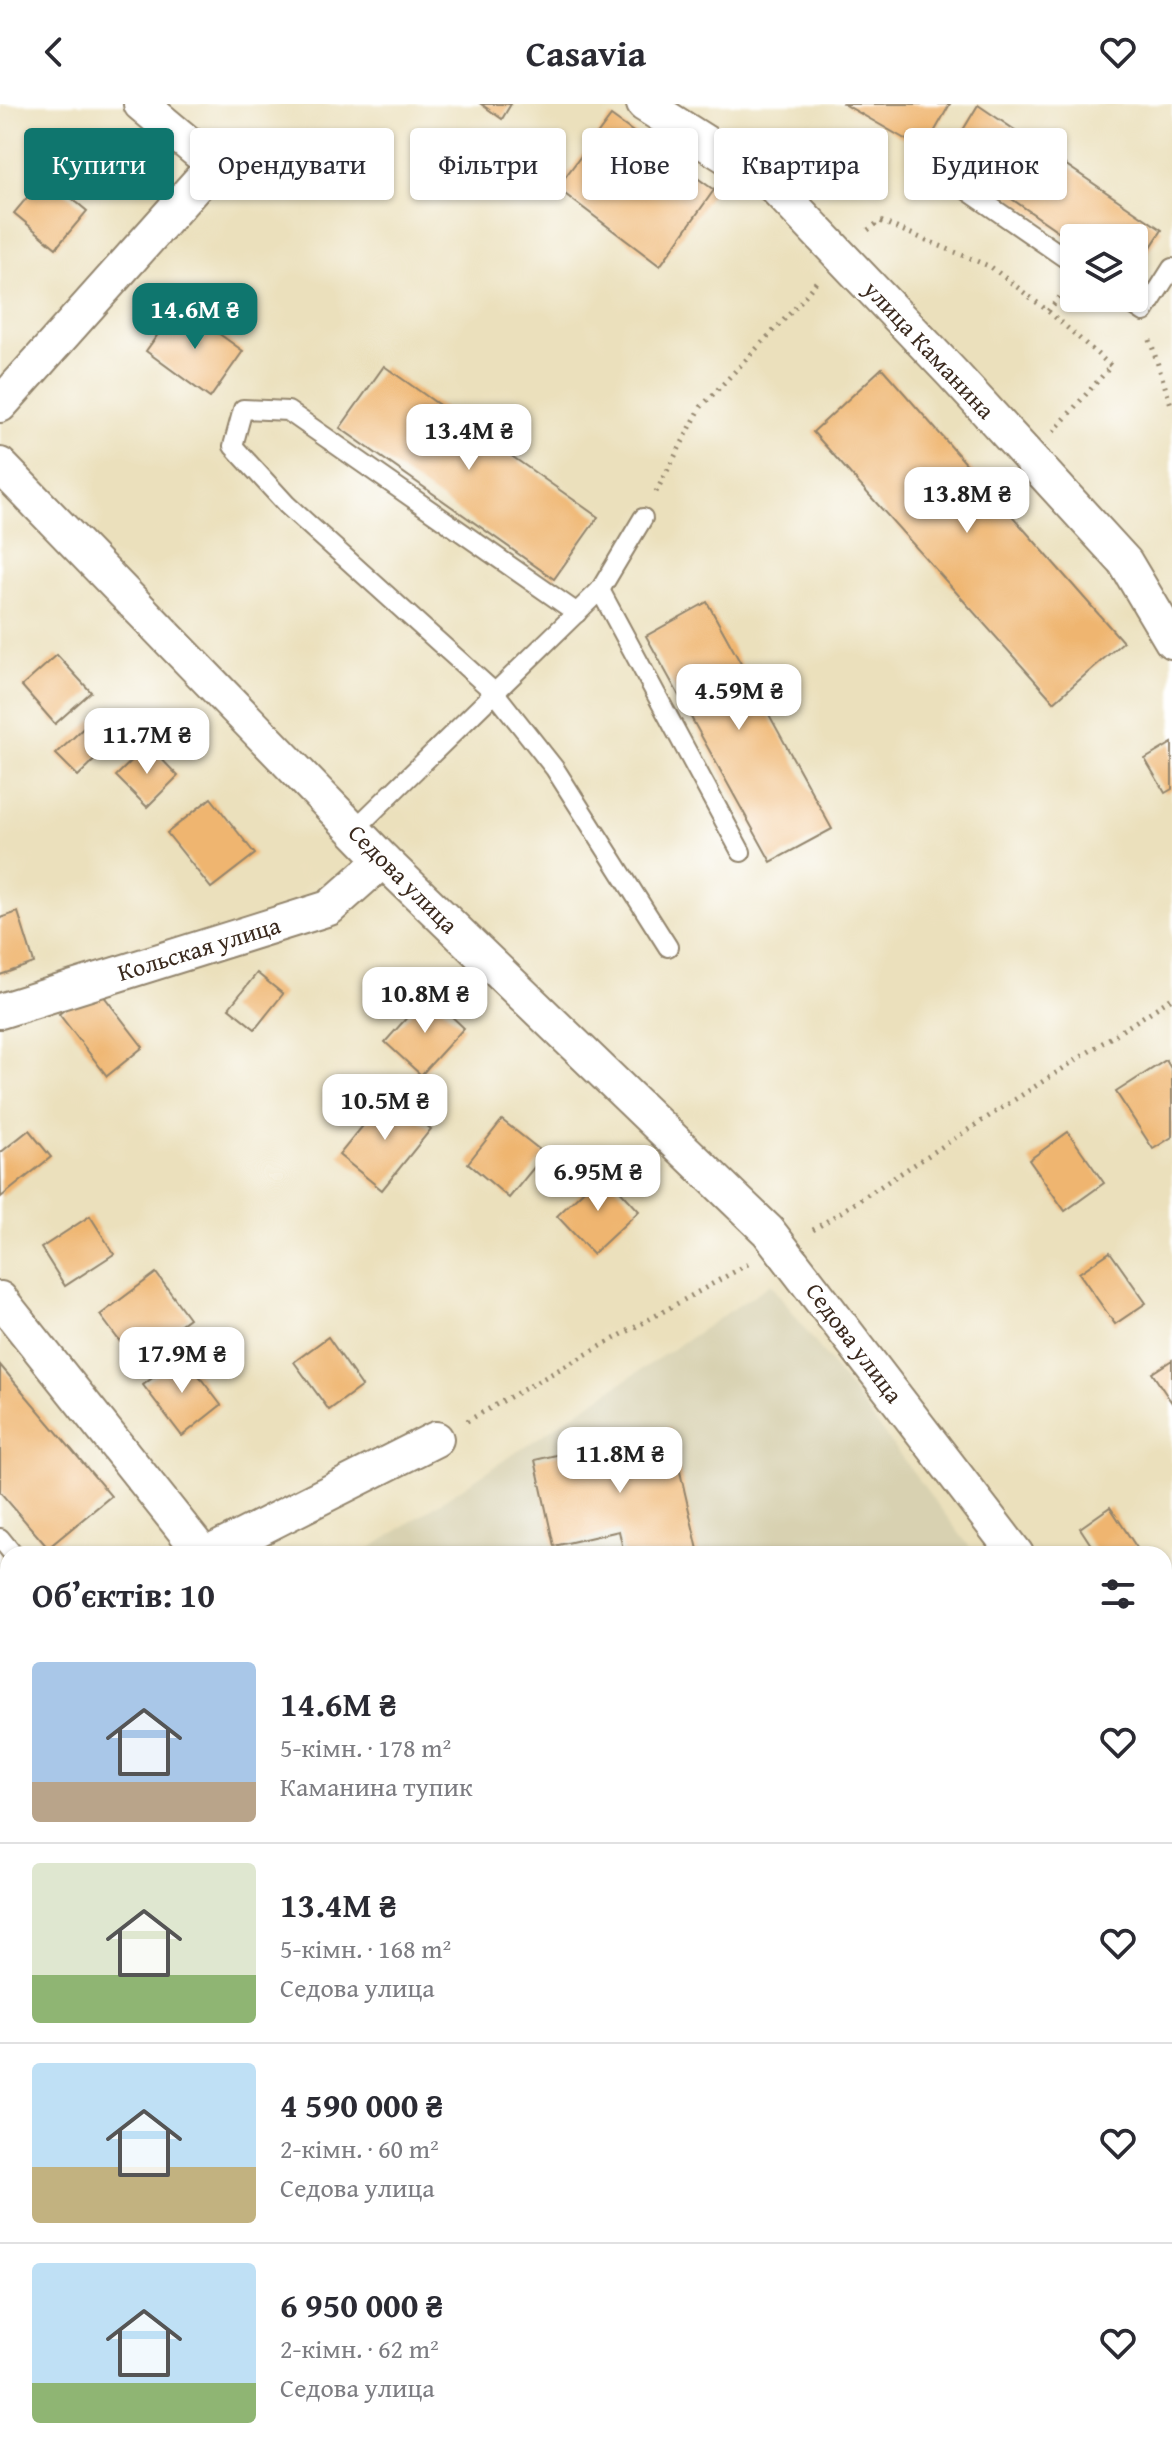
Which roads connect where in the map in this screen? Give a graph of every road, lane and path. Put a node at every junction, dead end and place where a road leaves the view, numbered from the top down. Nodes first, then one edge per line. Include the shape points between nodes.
1 (141, 104) edge
2 (644, 104) edge
3 (981, 200) edge
4 (838, 254) junction
5 (1060, 254) edge
6 (1172, 268) edge
7 (1060, 295) edge
8 (1148, 306) edge
9 (1048, 311) junction
10 (1144, 312) edge
11 (0, 405) edge
12 (1172, 408) edge
13 (1058, 427) dead end
14 (0, 465) edge
15 (643, 518) joint
16 (600, 590) junction
17 (577, 613) junction
18 (1172, 641) edge
19 (495, 693) junction
20 (353, 831) junction
21 (741, 852) dead end
22 (383, 860) junction
23 (668, 947) dead end
24 (1172, 998) edge
25 (0, 1011) edge
26 (782, 1250) junction
27 (0, 1299) edge
28 (436, 1439) joint
29 (195, 1546) edge
30 (213, 1546) edge
31 (1010, 1546) edge

1 - 11 street via 214,165
2 - 4 street, улица Каманина via 774,186
3 - 5 lane
4 - 9 path via 880,221 991,267
4 - 15 path via 796,307 701,407
4 - 18 street, улица Каманина via 1125,562
6 - 8 lane
7 - 9 path
9 - 13 path via 1111,366
10 - 12 path
14 - 20 street, Седова улица
15 - 16 lane
16 - 17 lane
16 - 21 lane
17 - 19 lane
17 - 19 lane via 288,411 243,409 233,446 287,505
19 - 20 lane
19 - 23 lane via 555,769
20 - 22 street, Седова улица
22 - 25 street, Кольская улица via 329,908
22 - 26 street, Седова улица
24 - 26 path
26 - 28 path via 759,1258
26 - 31 street, Седова улица
27 - 29 street
28 - 30 street

